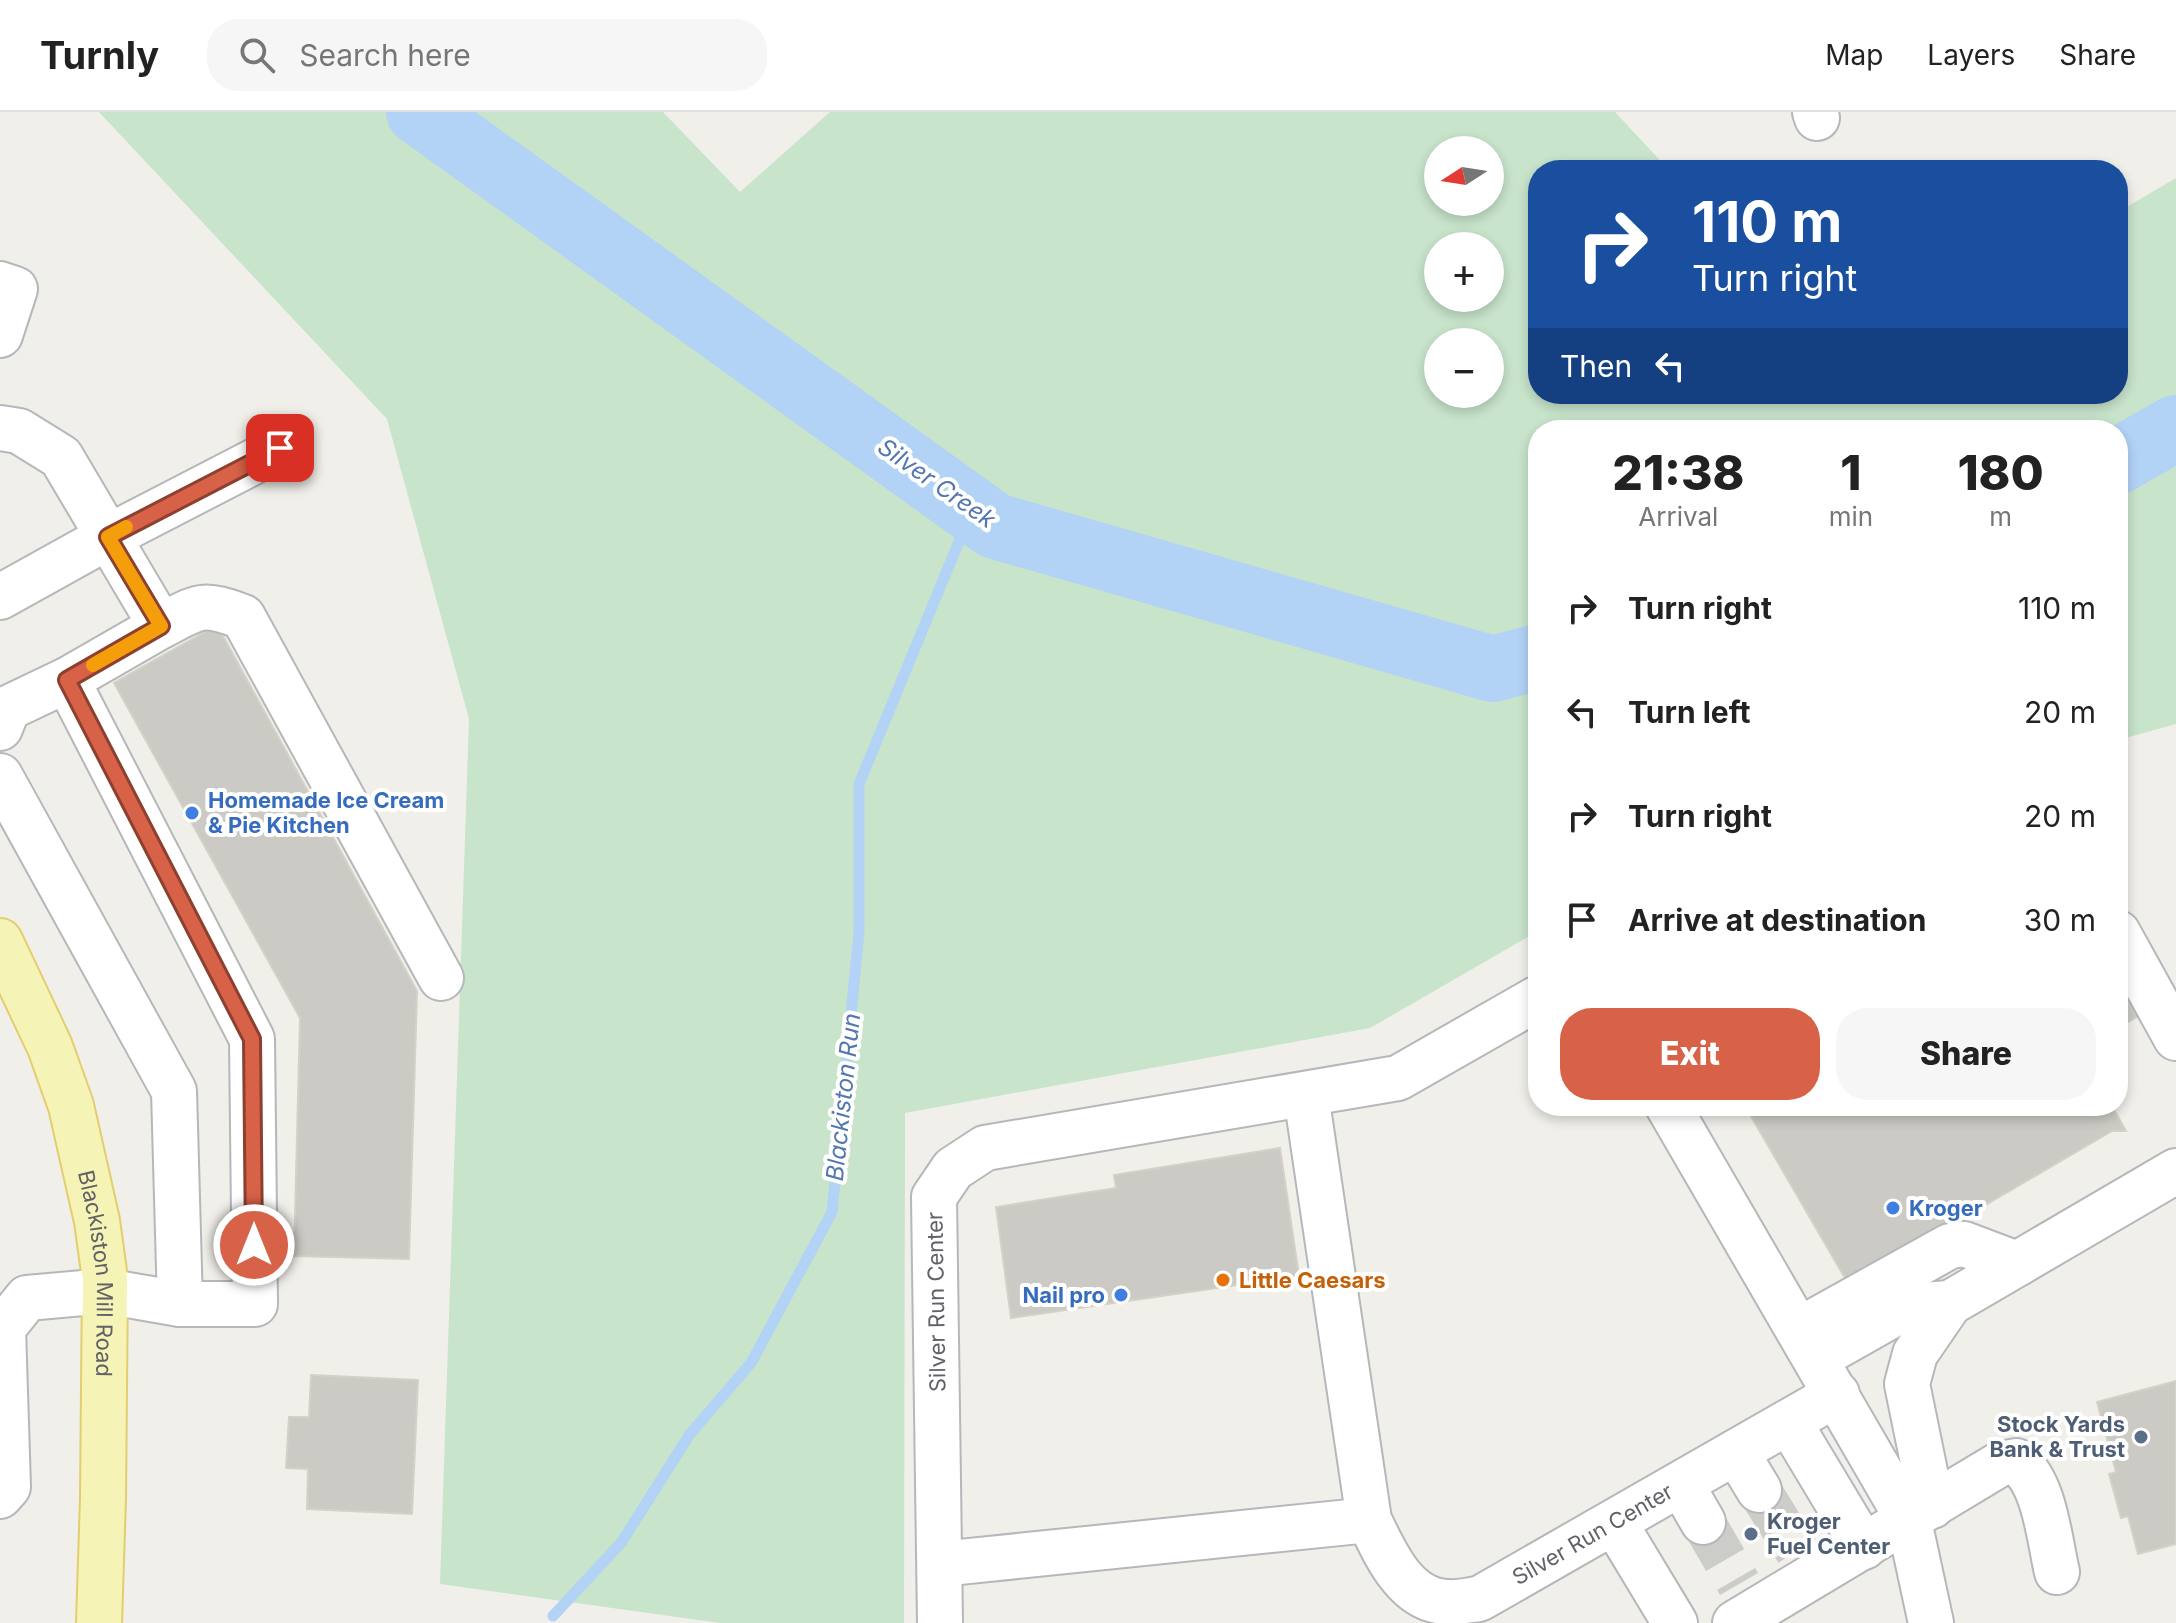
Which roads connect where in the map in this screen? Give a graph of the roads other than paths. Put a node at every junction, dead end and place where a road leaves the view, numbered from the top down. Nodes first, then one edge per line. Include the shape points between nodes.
1 (0, 284) edge
2 (0, 335) edge
3 (0, 428) edge
4 (280, 448) dead end
5 (108, 537) junction
6 (0, 597) edge
7 (161, 626) junction
8 (67, 680) junction
9 (3, 715) edge
10 (0, 776) edge
11 (0, 941) edge
12 (2128, 951) edge
13 (441, 978) dead end
14 (1528, 1004) edge
15 (2176, 1038) edge
16 (1306, 1095) junction
17 (1674, 1116) edge
18 (2176, 1171) edge
19 (2017, 1264) junction
20 (105, 1291) junction
21 (1950, 1303) junction
22 (180, 1304) junction
23 (1817, 1361) junction
24 (2, 1397) edge
25 (1789, 1422) junction
26 (1736, 1452) junction
27 (1681, 1484) junction
28 (1759, 1490) tunnel mouth
29 (0, 1496) edge
30 (1921, 1513) junction
31 (1369, 1520) junction
32 (1614, 1522) junction
33 (1703, 1522) tunnel mouth
34 (1864, 1547) junction
35 (940, 1564) junction
36 (2057, 1572) dead end
37 (1743, 1606) edge
38 (99, 1623) edge
39 (940, 1623) edge
40 (1675, 1623) edge
41 (1931, 1623) edge

1 - 2 lane via 15,289
3 - 5 lane via 19,431 61,457
4 - 5 lane
5 - 6 lane
5 - 7 lane
7 - 8 lane
7 - 13 lane via 201,606 243,617
8 - 9 lane
8 - 22 lane via 252,1039 255,1304
10 - 22 lane via 174,1091
11 - 20 main road, Blackiston Mill Road via 50,1047 71,1106 97,1221
12 - 15 lane
14 - 16 lane, Silver Run Center via 1398,1078
16 - 31 lane, Silver Run Center
16 - 35 lane, Silver Run Center via 985,1148 953,1169 934,1197
17 - 23 lane, Silver Run Center
18 - 19 lane, Silver Run Center
19 - 21 lane, Silver Run Center
19 - 23 lane via 1964,1244 1950,1246
20 - 22 lane
20 - 24 lane via 27,1298 3,1328
20 - 38 main road, Blackiston Mill Road
21 - 23 lane, Silver Run Center via 1908,1306
21 - 30 lane, Silver Run Center via 1915,1354 1907,1384
23 - 25 lane, Silver Run Center
23 - 30 lane, Silver Run Center
24 - 29 lane via 8,1487
25 - 26 lane, Silver Run Center
25 - 34 lane
26 - 27 lane, Silver Run Center
26 - 28 lane
27 - 32 lane, Silver Run Center
27 - 33 lane
30 - 34 lane
30 - 36 lane via 2000,1464 2016,1461 2037,1487
30 - 41 lane, Silver Run Center
31 - 32 lane, Silver Run Center via 1387,1558 1413,1590 1444,1603 1479,1599
31 - 35 lane
32 - 40 lane
34 - 37 lane via 1804,1565
35 - 39 lane, Silver Run Center

